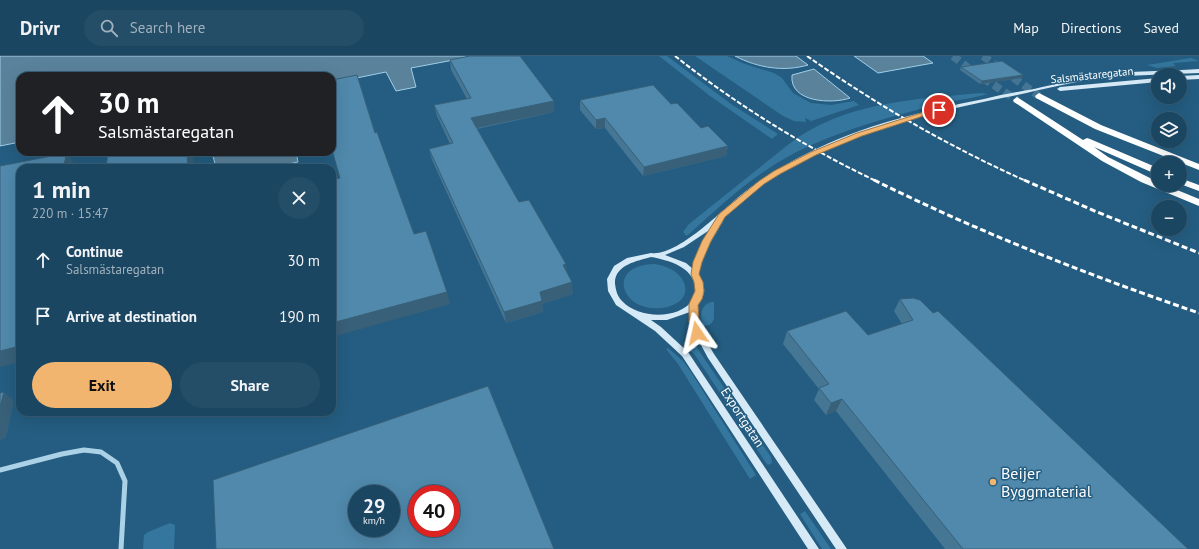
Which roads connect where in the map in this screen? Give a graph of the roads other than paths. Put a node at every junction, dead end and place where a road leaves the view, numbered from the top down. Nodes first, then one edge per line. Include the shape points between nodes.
1 (1199, 70) edge
2 (1199, 77) edge
3 (1187, 78) edge
4 (1151, 81) edge
5 (1027, 92) junction
6 (1039, 96) tunnel mouth
7 (1017, 100) tunnel mouth
8 (1076, 115) junction
9 (1055, 127) junction
10 (1156, 156) edge
11 (1199, 167) edge
12 (1151, 169) edge
13 (1187, 169) edge
14 (1199, 173) edge
15 (1187, 183) edge
16 (1199, 188) edge
17 (1199, 203) edge
18 (722, 215) junction
19 (656, 255) junction
20 (695, 274) junction
21 (693, 304) junction
22 (636, 314) junction
23 (0, 470) edge
24 (121, 549) edge
25 (814, 549) edge
26 (842, 549) edge

1 - 5 street, Salsmästaregatan via 1099,77
2 - 3 street
4 - 5 street, Salsmästaregatan
5 - 18 street, Salsmästaregatan via 924,114 837,143 777,172
6 - 8 highway
7 - 9 highway
8 - 10 highway via 1129,145
8 - 11 highway via 1124,138
9 - 12 highway
9 - 17 highway via 1105,160
13 - 14 highway
15 - 16 highway
18 - 19 street, Salsmästaregatan via 676,250
18 - 20 street, Salsmästaregatan via 702,250
19 - 20 street, Exportgatan via 679,261
19 - 22 street, Exportgatan via 628,260 615,271 610,280 615,299 624,308
20 - 21 street, Exportgatan via 700,291
21 - 22 street, Exportgatan via 680,314 668,317
21 - 26 street, Exportgatan via 697,333
22 - 25 street, Exportgatan via 658,329 685,354
23 - 24 street via 84,450 101,452 117,463 125,481

